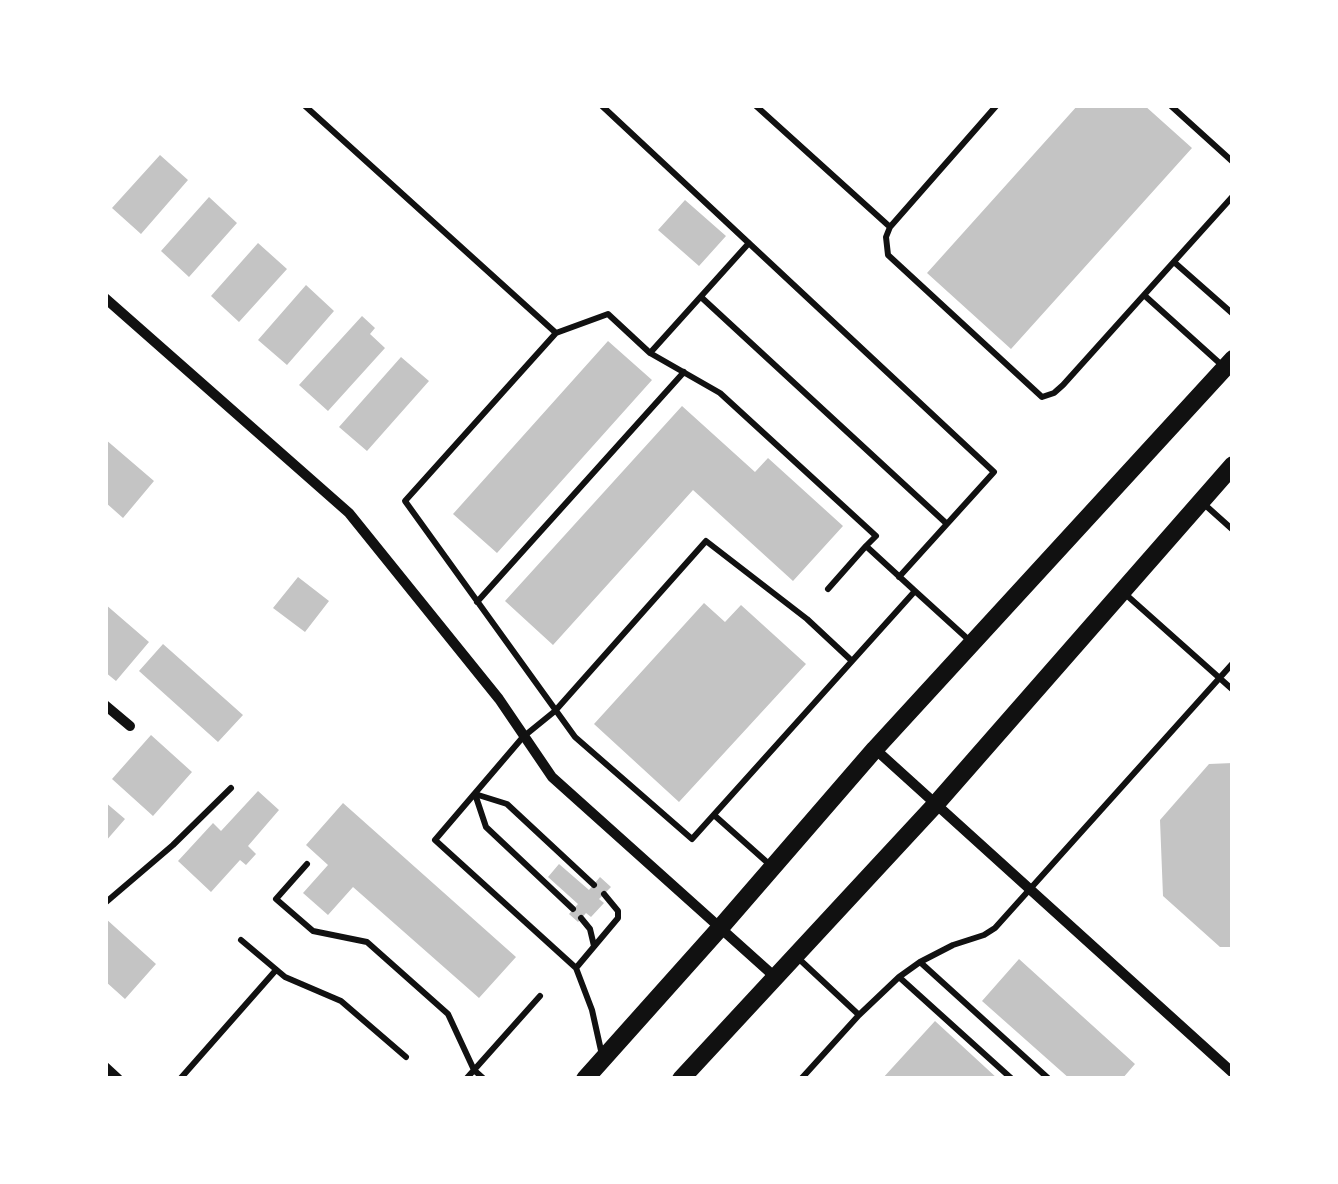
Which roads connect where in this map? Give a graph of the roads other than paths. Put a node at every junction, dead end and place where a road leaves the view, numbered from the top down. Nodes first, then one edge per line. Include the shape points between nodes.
1 (304, 105) edge
2 (601, 105) edge
3 (755, 105) edge
4 (998, 105) edge
5 (1170, 105) edge
6 (1233, 162) edge
7 (1233, 196) edge
8 (890, 227) junction
9 (750, 243) junction
10 (1174, 262) junction
11 (1144, 295) junction
12 (701, 297) junction
13 (105, 298) edge
14 (1233, 314) edge
15 (556, 334) junction
16 (650, 354) junction
17 (1229, 363) edge
18 (684, 372) junction
19 (1233, 466) edge
20 (1201, 502) junction
21 (947, 524) junction
22 (1233, 530) edge
23 (866, 546) junction
24 (899, 577) junction
25 (828, 589) dead end
26 (915, 591) junction
27 (1122, 591) junction
28 (478, 602) junction
29 (972, 643) junction
30 (852, 661) junction
31 (1233, 662) edge
32 (1219, 678) junction
33 (1233, 690) edge
34 (105, 704) edge
35 (554, 711) junction
36 (130, 726) dead end
37 (523, 737) junction
38 (875, 749) junction
39 (232, 788) dead end
40 (474, 794) junction
41 (935, 804) junction
42 (714, 815) junction
43 (307, 864) dead end
44 (773, 868) junction
45 (594, 885) dead end
46 (1030, 890) junction
47 (604, 894) dead end
48 (105, 903) edge
49 (573, 909) dead end
50 (581, 918) dead end
51 (720, 928) junction
52 (241, 940) dead end
53 (594, 946) junction
54 (795, 956) junction
55 (920, 962) junction
56 (576, 968) junction
57 (276, 970) junction
58 (900, 977) junction
59 (775, 978) junction
60 (540, 996) dead end
61 (859, 1015) junction
62 (406, 1057) dead end
63 (603, 1059) junction
64 (474, 1070) junction
65 (1233, 1073) edge
66 (180, 1079) edge
67 (466, 1079) edge
68 (484, 1079) edge
69 (586, 1079) edge
70 (682, 1079) edge
71 (801, 1079) edge
72 (1012, 1079) edge
73 (1049, 1079) edge

1 - 15 lane
2 - 9 lane
3 - 8 lane
4 - 8 lane
5 - 6 lane
7 - 10 lane
8 - 11 lane via 888,256 1042,397 1063,385
9 - 12 lane
9 - 21 lane via 994,472
10 - 11 lane
10 - 14 lane
11 - 17 lane
12 - 16 lane
12 - 21 lane
13 - 37 street via 349,513
15 - 16 lane via 608,314
15 - 28 lane via 405,502
16 - 18 lane
17 - 29 main road
18 - 23 lane via 720,392 876,536
18 - 28 lane
19 - 20 main road
20 - 22 lane
20 - 27 main road
21 - 24 lane
23 - 24 lane
23 - 25 lane
24 - 26 lane
26 - 29 lane
26 - 30 lane
27 - 32 lane
27 - 41 main road
28 - 35 lane
29 - 38 main road
30 - 35 lane via 706,541
30 - 42 lane
31 - 32 lane
32 - 33 lane
32 - 46 lane
34 - 36 street
35 - 37 lane
35 - 42 lane via 575,738 692,839
37 - 40 lane
37 - 51 street via 552,777
38 - 41 street
38 - 44 main road
39 - 48 lane
40 - 45 lane via 507,804
40 - 49 lane via 486,828
40 - 56 lane via 435,840
41 - 46 street
41 - 54 main road
42 - 44 lane
43 - 64 lane via 276,899 313,931 367,942 448,1014
44 - 51 main road
46 - 55 lane via 995,928
46 - 65 street
47 - 53 lane via 618,918
50 - 53 lane
51 - 59 street
51 - 63 main road
52 - 57 lane
53 - 56 lane
54 - 59 main road
54 - 61 lane
55 - 58 lane
55 - 73 lane
56 - 63 lane
57 - 62 lane via 342,1001
57 - 66 lane
58 - 61 lane
58 - 72 lane
59 - 70 main road
60 - 64 lane
61 - 71 lane
63 - 69 main road
64 - 67 lane
64 - 68 lane

